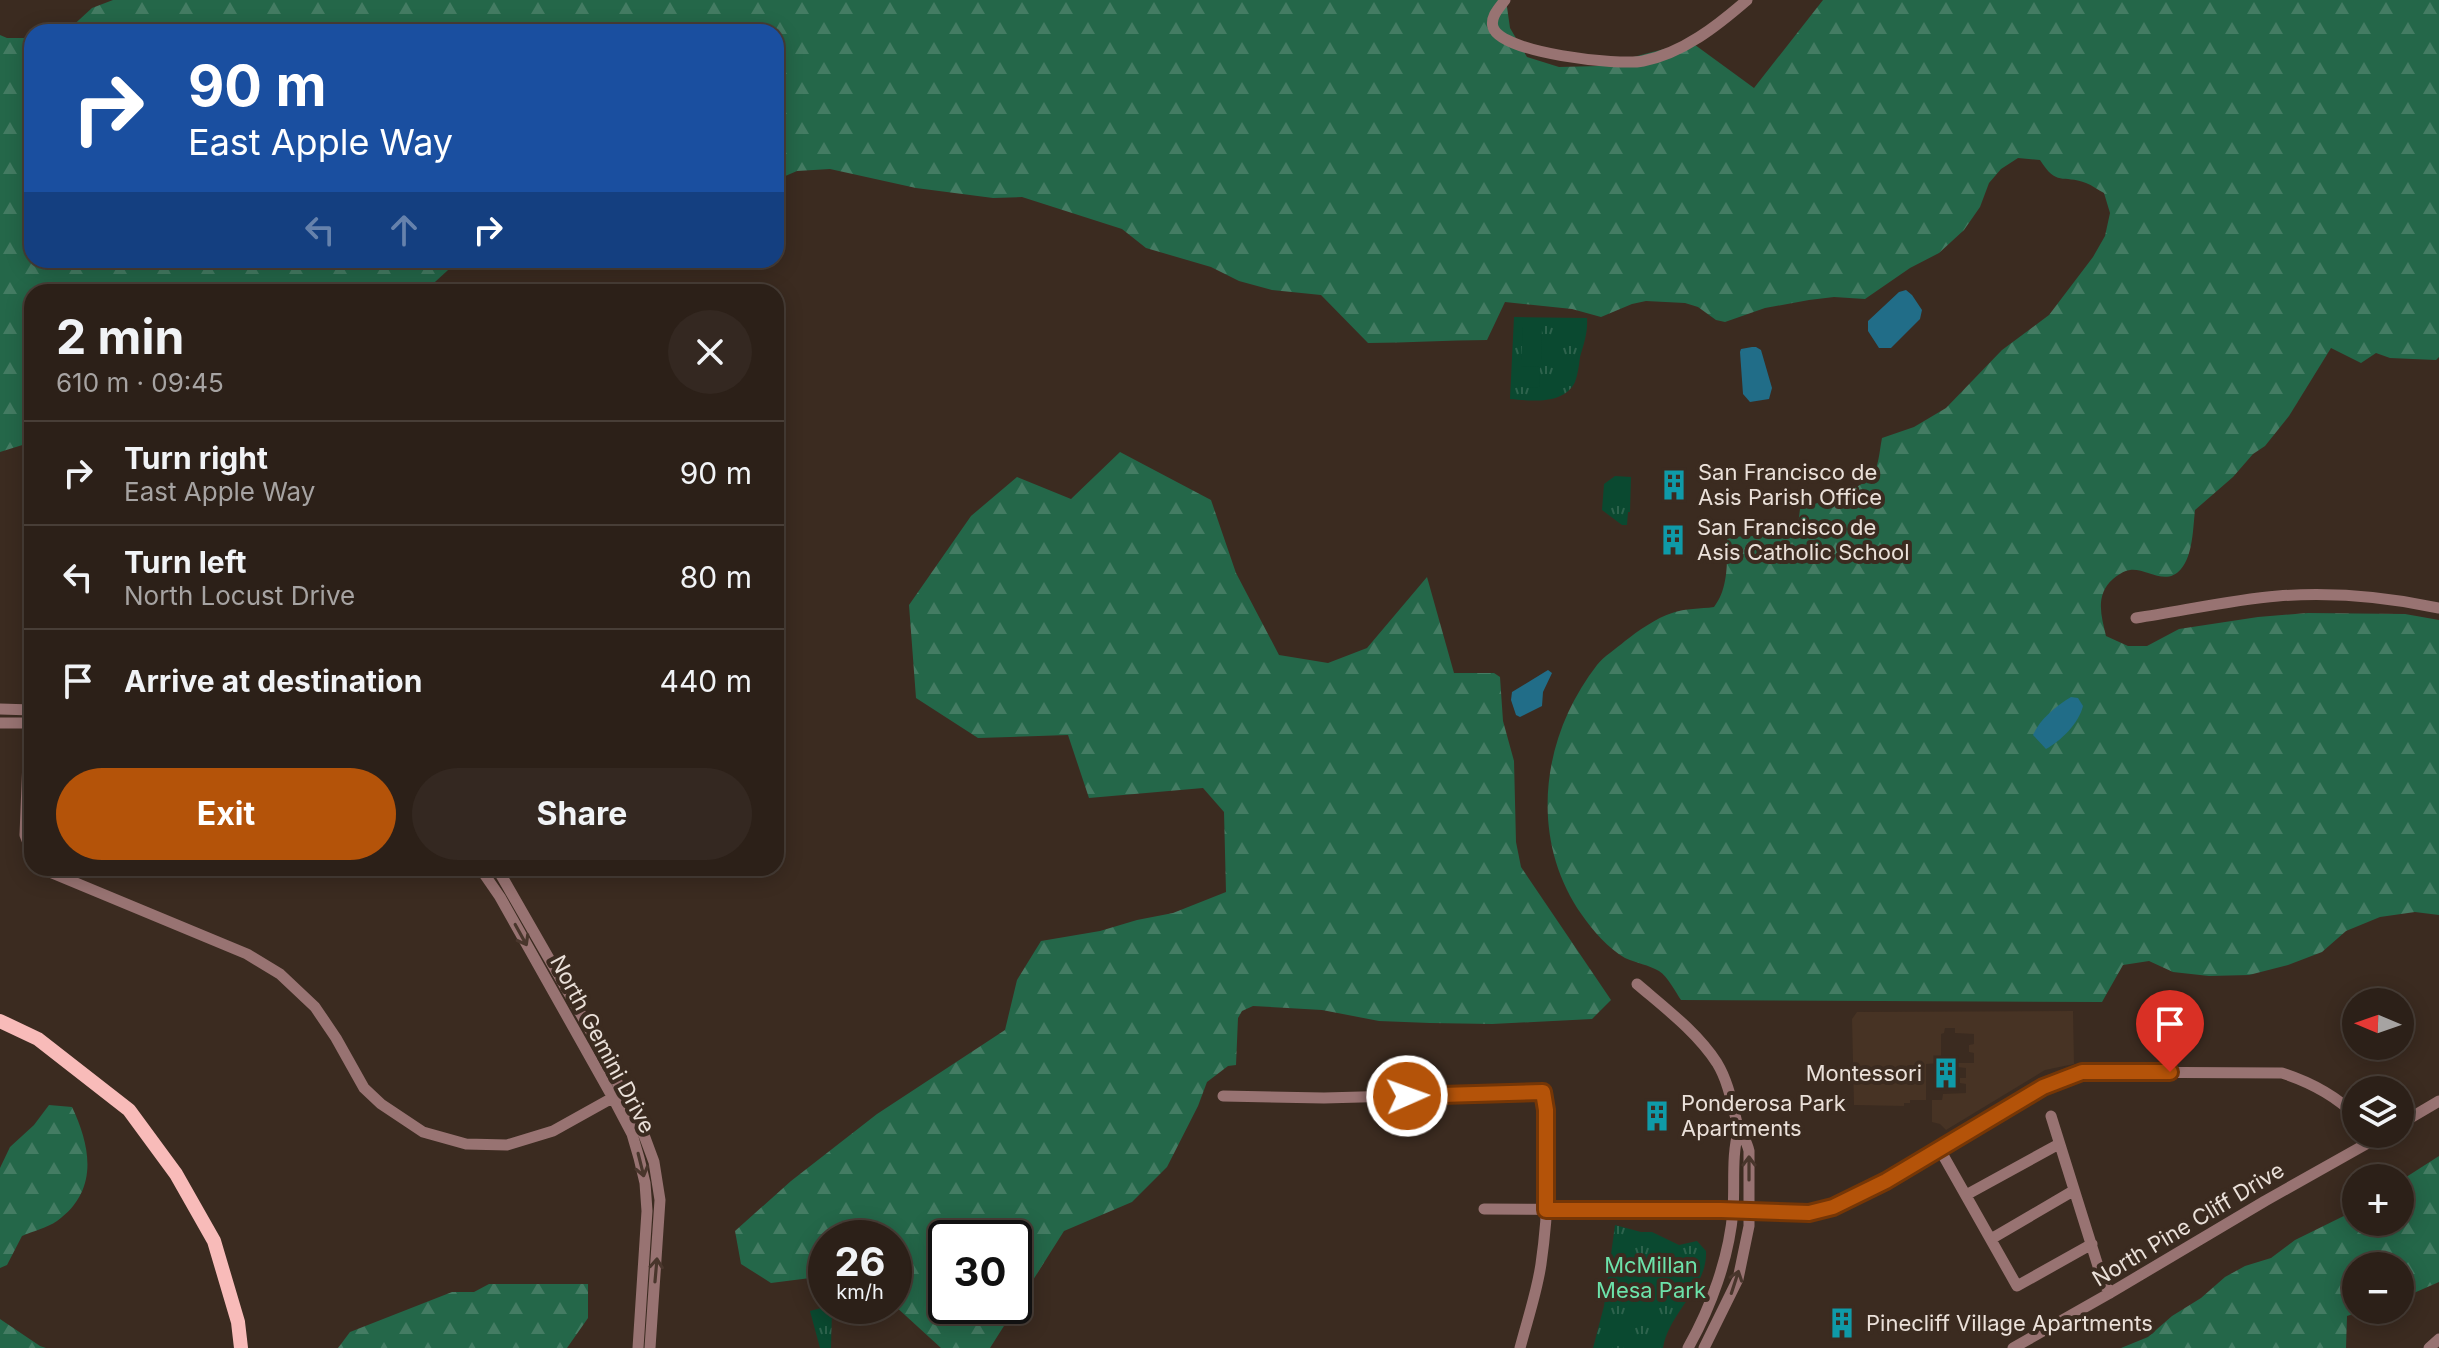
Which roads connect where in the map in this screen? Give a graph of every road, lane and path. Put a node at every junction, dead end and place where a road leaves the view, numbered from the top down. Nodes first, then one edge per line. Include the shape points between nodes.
1 (1505, 0) edge
2 (1747, 0) edge
3 (2439, 608) edge
4 (2136, 618) dead end
5 (0, 709) edge
6 (24, 710) edge
7 (0, 723) edge
8 (24, 723) edge
9 (59, 876) edge
10 (486, 876) edge
11 (502, 876) edge
12 (1637, 984) dead end
13 (0, 1021) edge
14 (618, 1095) junction
15 (1223, 1096) dead end
16 (2439, 1101) edge
17 (2342, 1102) edge
18 (2051, 1116) dead end
19 (2414, 1116) edge
20 (1739, 1129) junction
21 (2059, 1144) junction
22 (1939, 1148) junction
23 (2357, 1148) edge
24 (2073, 1191) junction
25 (1966, 1195) junction
26 (1484, 1209) dead end
27 (1546, 1210) junction
28 (1733, 1210) junction
29 (1748, 1210) junction
30 (1991, 1239) junction
31 (2092, 1244) junction
32 (2110, 1293) junction
33 (2439, 1339) edge
34 (1690, 1344) edge
35 (241, 1348) edge
36 (638, 1348) edge
37 (650, 1348) edge
38 (1520, 1348) edge
39 (1704, 1348) edge
40 (2013, 1348) edge
41 (2429, 1348) edge

1 - 2 street via 1493,17 1498,35 1575,59 1632,63 1648,61 1715,29
3 - 4 street via 2360,597 2281,596
5 - 6 street
7 - 8 street
9 - 14 street via 247,954 280,974 315,1007 364,1088 423,1132 466,1144 507,1145 553,1131
10 -> 14 street, North Gemini Drive
11 - 14 street, North Gemini Drive via 594,1037
12 - 20 street via 1719,1065
13 - 35 main road via 38,1039 129,1110 167,1161 214,1241
14 -> 36 street, North Gemini Drive via 645,1183
37 -> 14 street, North Gemini Drive via 660,1200 644,1135
15 - 27 street via 1543,1092
16 - 19 street
17 - 22 street via 2282,1073 2082,1072 2043,1087
18 - 21 street
20 - 28 street
29 -> 20 street via 1749,1151
21 - 24 street
21 - 25 street
22 - 25 street
22 - 29 street via 1833,1207 1809,1213
23 - 32 street, North Pine Cliff Drive
24 - 30 street
24 - 31 street
25 - 30 street
26 - 27 street
27 - 28 street
27 - 38 street via 1541,1267
28 - 29 street
28 - 34 street via 1724,1261
39 -> 29 street via 1738,1279
30 - 31 street via 2017,1286
31 - 32 street
32 - 40 street, North Pine Cliff Drive
33 - 41 street
34 - 39 street

